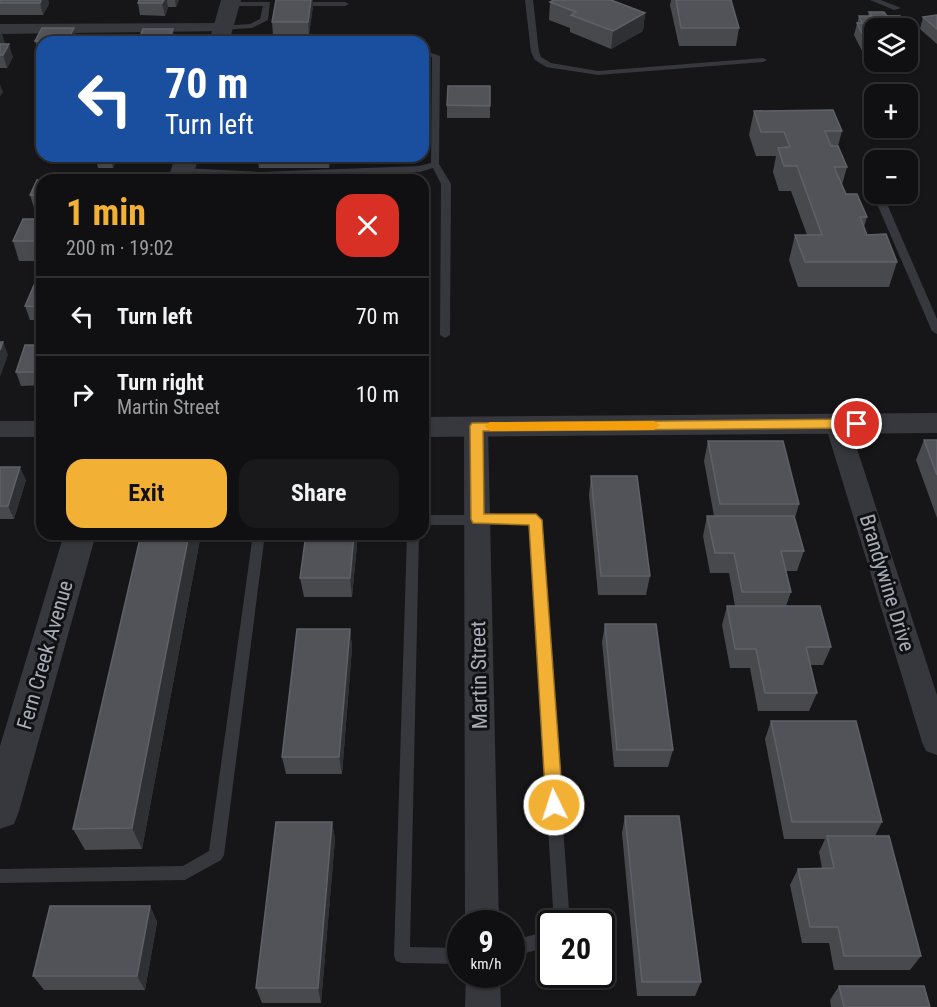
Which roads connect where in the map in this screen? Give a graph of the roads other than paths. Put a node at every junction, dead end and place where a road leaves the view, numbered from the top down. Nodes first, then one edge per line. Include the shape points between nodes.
1 (530, 0) edge
2 (874, 0) edge
3 (230, 2) edge
4 (267, 2) edge
5 (278, 4) edge
6 (289, 4) edge
7 (345, 4) dead end
8 (897, 8) dead end
9 (0, 29) edge
10 (221, 35) edge
11 (429, 54) edge
12 (763, 60) dead end
13 (435, 164) junction
14 (183, 169) edge
15 (220, 174) edge
16 (309, 174) edge
17 (882, 204) edge
18 (937, 331) edge
19 (446, 335) dead end
20 (937, 423) edge
21 (837, 424) junction
22 (476, 426) junction
23 (429, 427) edge
24 (0, 429) edge
25 (36, 429) edge
26 (477, 519) junction
27 (429, 520) edge
28 (78, 540) edge
29 (258, 540) edge
30 (413, 540) edge
31 (937, 741) edge
32 (0, 811) edge
33 (0, 876) edge
34 (482, 910) edge
35 (561, 910) edge
36 (447, 956) edge
37 (483, 988) edge
38 (483, 1007) edge

1 - 12 lane via 535,52 549,65 598,73
2 - 8 lane
3 - 4 lane
3 - 10 street
4 - 5 lane
4 - 10 lane via 260,24
6 - 7 lane
9 - 10 street
11 - 13 lane via 435,56
13 - 16 lane via 420,169
13 - 19 lane via 446,184
14 - 15 lane
17 - 18 lane
20 - 21 street
21 - 22 street
21 - 31 street, Brandywine Drive
22 - 23 street
22 - 26 street, Martin Street
24 - 25 street
26 - 27 lane
26 - 34 street, Martin Street
26 - 35 lane via 536,520
28 - 32 street, Fern Creek Avenue
29 - 33 lane via 216,855 185,873
30 - 36 lane via 402,955
37 - 38 street

